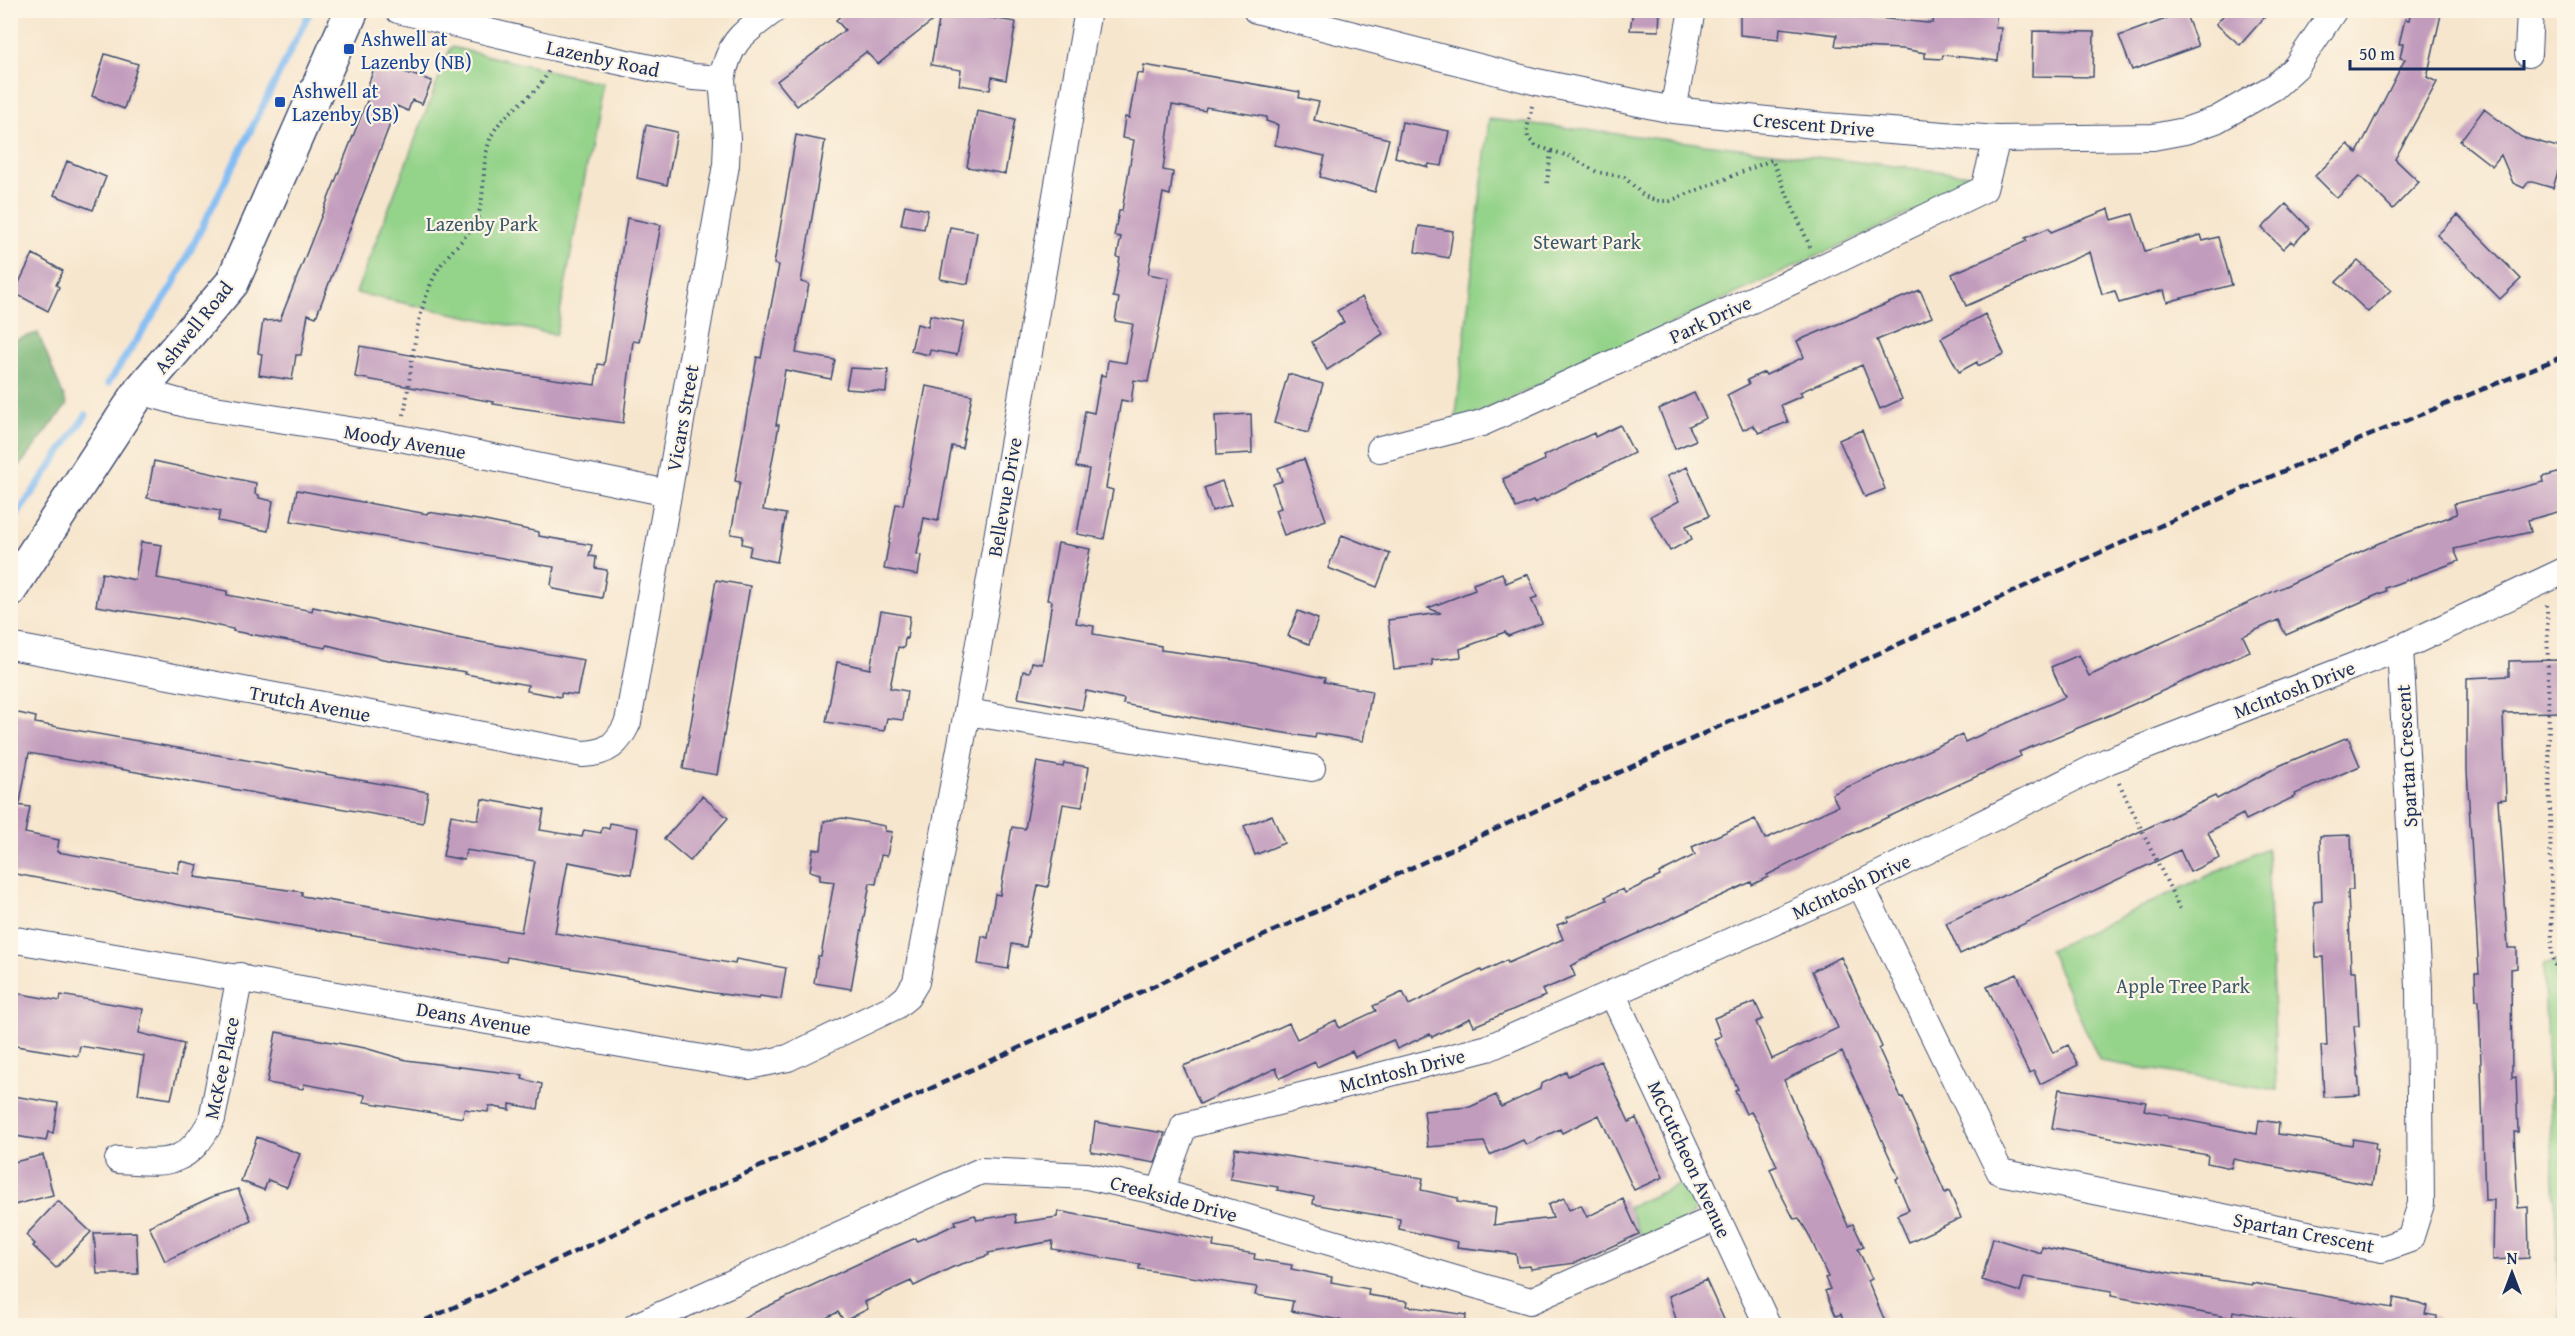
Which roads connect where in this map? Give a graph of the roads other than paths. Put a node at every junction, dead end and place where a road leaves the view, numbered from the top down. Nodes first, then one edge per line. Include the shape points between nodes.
1 (352, 10) edge
2 (398, 10) edge
3 (774, 10) edge
4 (1088, 10) edge
5 (1256, 10) edge
6 (1692, 10) edge
7 (2334, 10) edge
8 (2530, 10) edge
9 (2528, 54) dead end
10 (722, 79) junction
11 (1673, 110) junction
12 (1997, 139) junction
13 (140, 391) junction
14 (1380, 449) dead end
15 (669, 493) junction
16 (2555, 574) edge
17 (10, 590) edge
18 (10, 646) edge
19 (2400, 648) junction
20 (967, 711) junction
21 (609, 750) joint
22 (1312, 768) dead end
23 (1860, 884) junction
24 (10, 939) edge
25 (240, 976) junction
26 (916, 982) joint
27 (1612, 993) junction
28 (118, 1161) dead end
29 (1160, 1192) junction
30 (1716, 1218) junction
31 (636, 1326) edge
32 (1768, 1326) edge

1 - 13 street, Ashwell Road via 232,283
2 - 10 street, Lazenby Road via 556,48 693,77
3 - 10 street via 736,40 726,58
4 - 20 street, Bellevue Drive
5 - 11 street, Crescent Drive via 1537,82
6 - 11 street
7 - 12 street, Crescent Drive via 2296,67 2274,87 2216,120 2153,137
8 - 9 street
10 - 15 street, Vicars Street via 726,165
11 - 12 street, Crescent Drive
12 - 14 street, Park Drive via 1984,189 1482,423
13 - 15 street, Moody Avenue via 189,405 400,438
13 - 17 street, Ashwell Road
15 - 21 street, Vicars Street via 628,722
16 - 19 street, McIntosh Drive
18 - 21 street, Trutch Avenue via 583,754
19 - 23 street, McIntosh Drive via 2108,761
19 - 23 street, Spartan Crescent via 2419,986 2421,1204 2410,1239 2382,1249 2000,1172
20 - 22 street
20 - 26 street, Bellevue Drive
23 - 27 street, McIntosh Drive
24 - 25 street, Deans Avenue
25 - 26 street, Deans Avenue via 749,1066 788,1058 896,1006
25 - 28 street, McKee Place via 212,1119 203,1138 169,1163
27 - 29 street, McIntosh Drive via 1488,1048 1184,1126
27 - 30 street, McCutcheon Avenue
29 - 30 street, Creekside Drive via 1530,1301
29 - 31 street, Creekside Drive via 1087,1176 981,1171
30 - 32 street, McCutcheon Avenue

